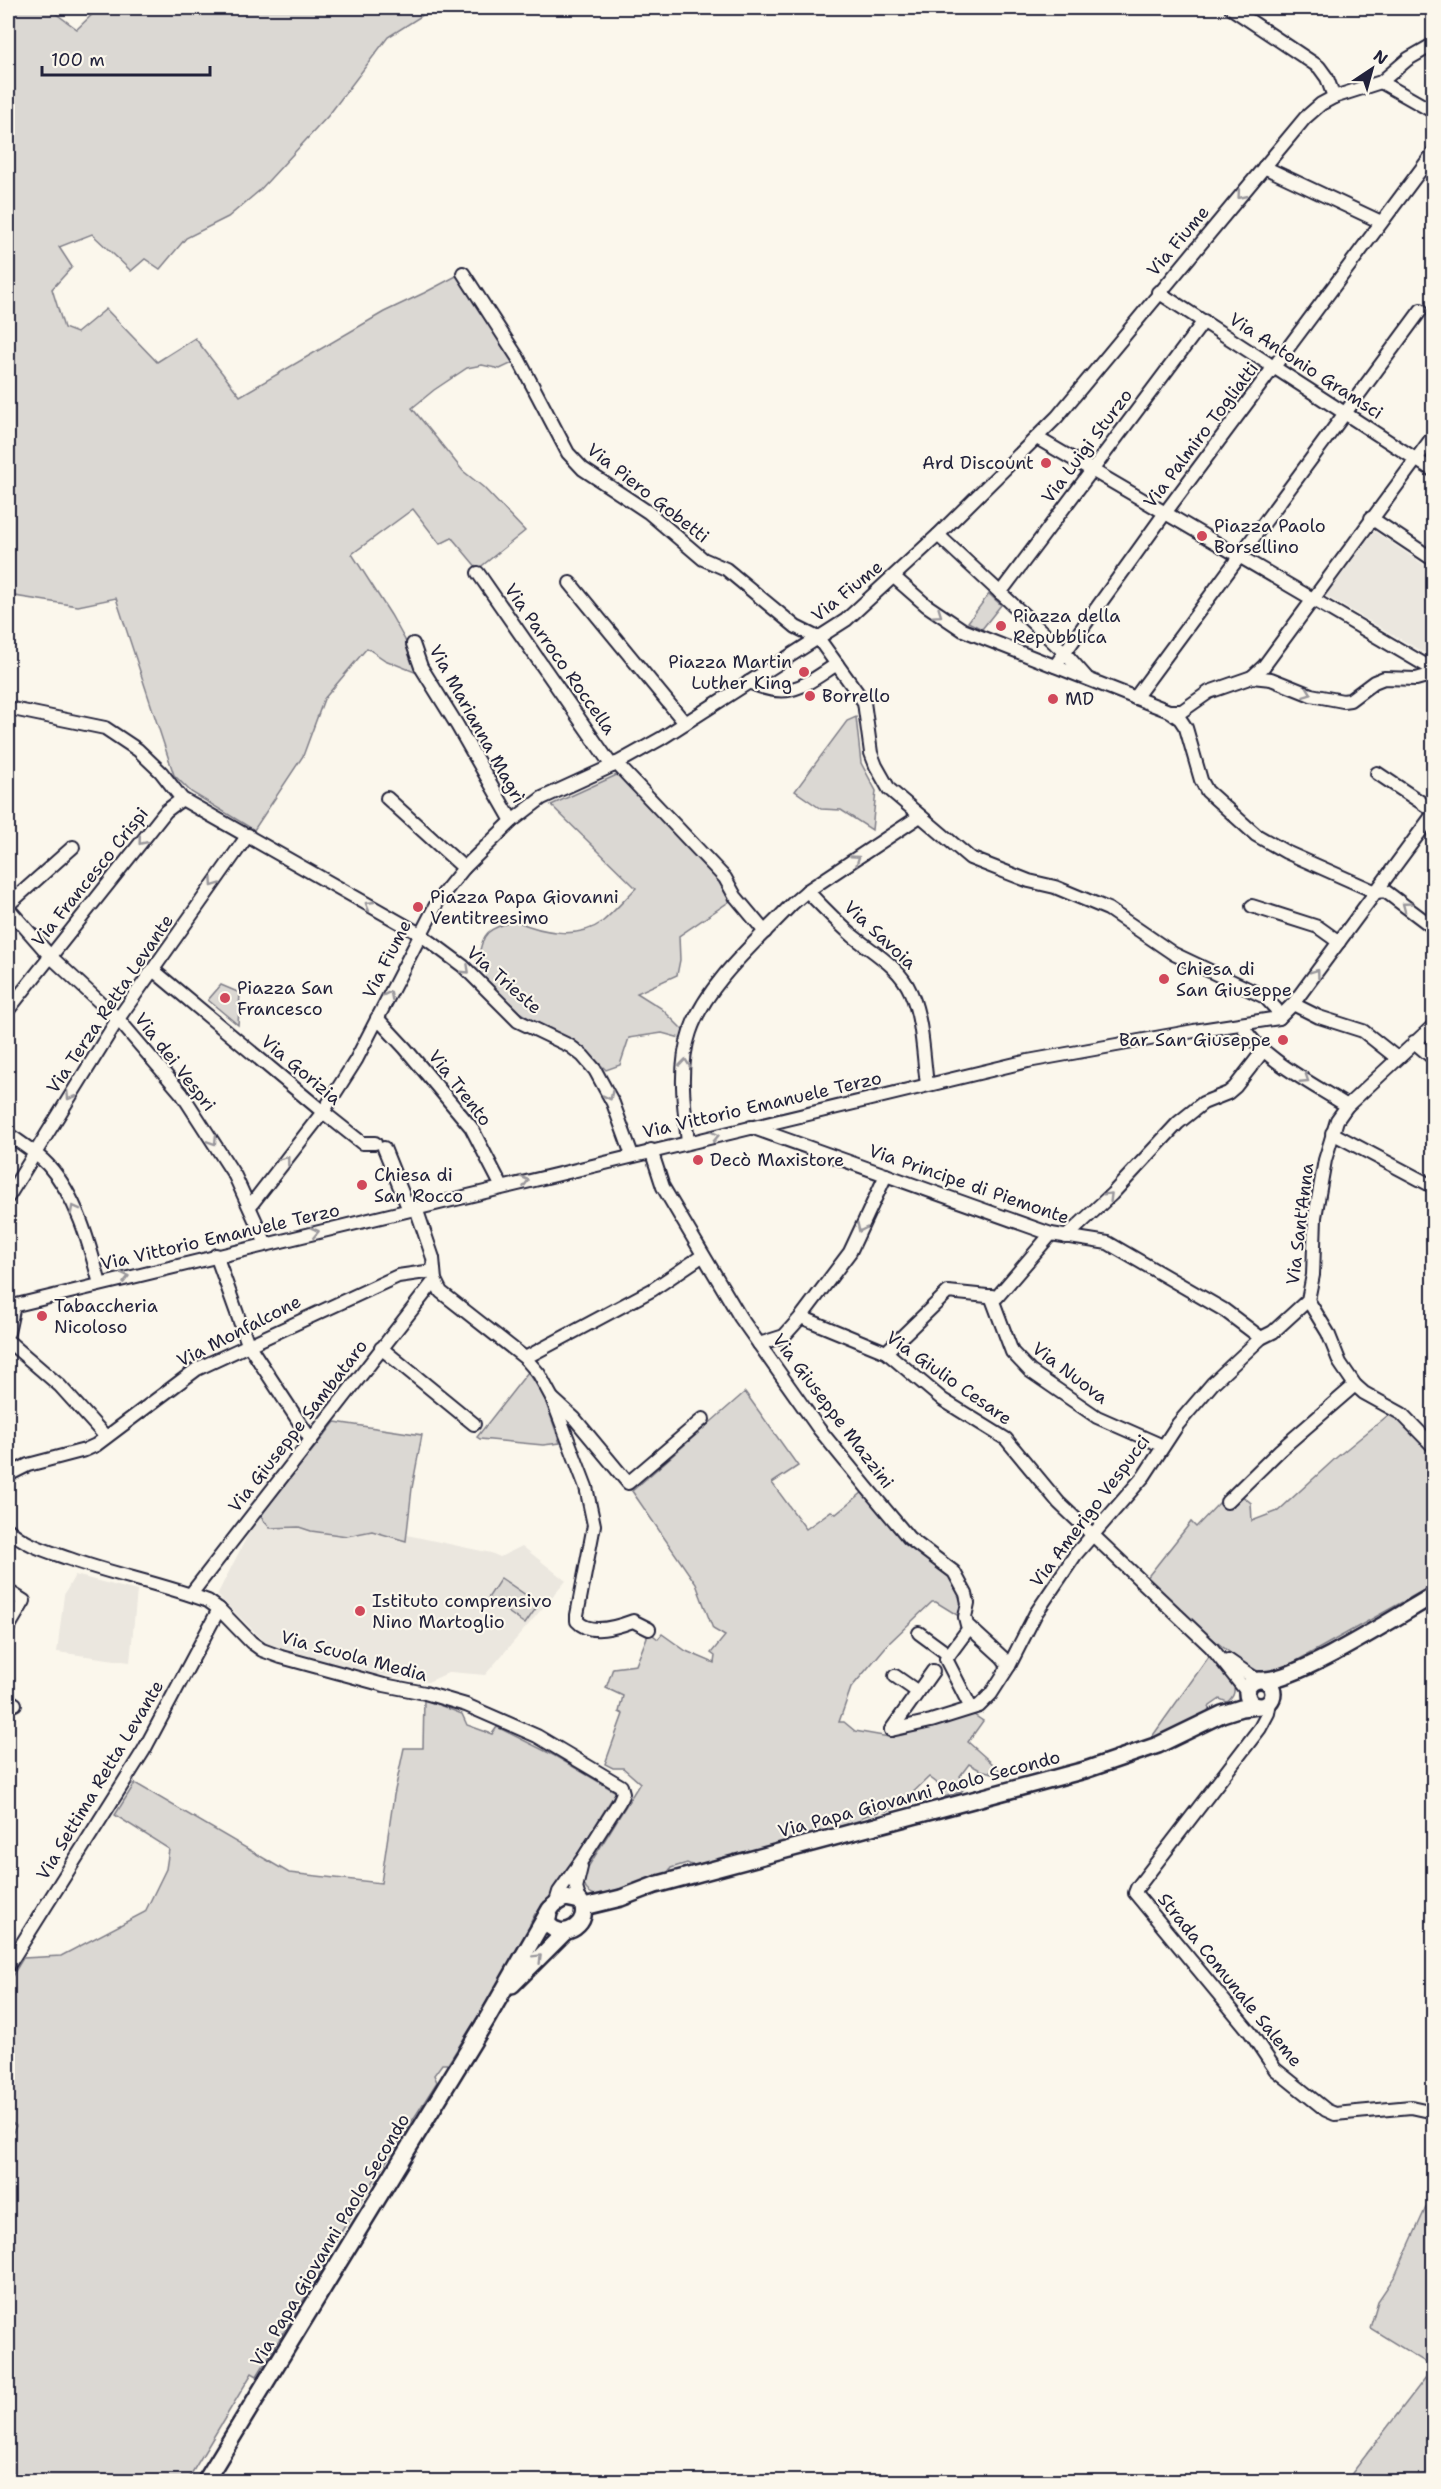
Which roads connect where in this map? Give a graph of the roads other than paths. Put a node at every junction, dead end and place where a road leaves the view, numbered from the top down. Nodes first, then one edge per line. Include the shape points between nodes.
1 (1231, 8) edge
2 (1434, 45) edge
3 (1381, 82) junction
4 (1334, 97) junction
5 (1434, 112) edge
6 (1434, 152) edge
7 (1264, 167) junction
8 (1381, 222) junction
9 (463, 273) dead end
10 (1158, 292) junction
11 (1421, 310) dead end
12 (1204, 321) junction
13 (1274, 367) junction
14 (1345, 413) junction
15 (1434, 435) edge
16 (1036, 438) junction
17 (1415, 459) junction
18 (1092, 470) junction
19 (1434, 471) edge
20 (1165, 513) junction
21 (1371, 518) junction
22 (938, 534) junction
23 (1240, 556) junction
24 (1434, 561) edge
25 (478, 573) dead end
26 (894, 577) junction
27 (570, 583) dead end
28 (1000, 593) junction
29 (1312, 598) junction
30 (818, 638) junction
31 (413, 644) dead end
32 (1064, 652) junction
33 (837, 664) junction
34 (1055, 666) junction
35 (1434, 672) edge
36 (1252, 676) junction
37 (1088, 679) junction
38 (749, 682) junction
39 (1135, 698) junction
40 (8, 708) edge
41 (1168, 711) junction
42 (685, 723) junction
43 (614, 764) junction
44 (1377, 773) dead end
45 (387, 798) dead end
46 (182, 799) junction
47 (1434, 812) edge
48 (920, 816) junction
49 (512, 821) junction
50 (248, 835) junction
51 (73, 847) dead end
52 (464, 868) junction
53 (807, 891) junction
54 (1376, 892) junction
55 (1251, 906) dead end
56 (8, 907) edge
57 (1434, 928) edge
58 (765, 932) junction
59 (420, 934) junction
60 (1339, 942) junction
61 (50, 956) junction
62 (153, 970) junction
63 (1293, 1004) junction
64 (9, 1006) edge
65 (377, 1018) junction
66 (1279, 1018) junction
67 (118, 1019) junction
68 (1242, 1025) junction
69 (1434, 1025) edge
70 (1414, 1042) junction
71 (1263, 1051) junction
72 (1397, 1058) junction
73 (1434, 1059) edge
74 (927, 1084) junction
75 (1347, 1107) junction
76 (323, 1112) junction
77 (752, 1127) junction
78 (1332, 1133) junction
79 (8, 1134) edge
80 (688, 1142) junction
81 (651, 1150) junction
82 (35, 1152) junction
83 (632, 1155) junction
84 (886, 1175) junction
85 (502, 1187) junction
86 (1434, 1187) edge
87 (8, 1197) edge
88 (250, 1206) junction
89 (412, 1209) junction
90 (1051, 1234) junction
91 (1066, 1236) junction
92 (266, 1244) junction
93 (216, 1255) junction
94 (702, 1256) junction
95 (434, 1275) junction
96 (100, 1284) junction
97 (991, 1296) junction
98 (1308, 1300) junction
99 (11, 1306) edge
100 (801, 1317) junction
101 (8, 1333) edge
102 (1261, 1338) junction
103 (8, 1341) edge
104 (248, 1344) junction
105 (759, 1344) junction
106 (381, 1348) junction
107 (886, 1352) junction
108 (525, 1358) junction
109 (1355, 1385) junction
110 (552, 1398) junction
111 (703, 1419) dead end
112 (474, 1424) dead end
113 (106, 1437) junction
114 (310, 1440) junction
115 (1163, 1446) junction
116 (1434, 1447) edge
117 (8, 1475) edge
118 (1227, 1502) dead end
119 (8, 1529) edge
120 (1093, 1537) junction
121 (8, 1591) edge
122 (191, 1594) junction
123 (1434, 1595) edge
124 (219, 1609) junction
125 (8, 1628) edge
126 (969, 1628) junction
127 (649, 1629) dead end
128 (919, 1633) dead end
129 (1210, 1647) junction
130 (949, 1655) junction
131 (1314, 1662) junction
132 (1009, 1666) junction
133 (933, 1671) dead end
134 (895, 1676) dead end
135 (1261, 1680) junction
136 (918, 1692) junction
137 (1258, 1701) junction
138 (971, 1708) junction
139 (1250, 1739) junction
140 (584, 1857) junction
141 (553, 1905) junction
142 (582, 1910) junction
143 (566, 1932) junction
144 (8, 1966) edge
145 (487, 2019) junction
146 (1434, 2112) edge
147 (206, 2481) edge

1 - 4 street via 1319,67
2 - 3 street
3 - 4 street, Via Fiume
3 - 5 street
4 - 7 street, Via Fiume via 1305,118
6 - 8 street, Via Palmiro Togliatti
7 - 8 street
7 -> 10 street, Via Fiume
8 - 13 street, Via Palmiro Togliatti
9 - 30 street, Via Piero Gobetti via 518,358 568,453 583,469 648,512 703,559 726,569 796,627
10 - 12 street, Via Antonio Gramsci
10 - 16 street, Via Fiume
11 - 14 street
12 - 13 street, Via Antonio Gramsci
12 - 18 street, Via Luigi Sturzo
13 - 14 street, Via Antonio Gramsci
13 - 20 street, Via Palmiro Togliatti
14 - 17 street, Via Antonio Gramsci
14 - 23 street
15 - 17 street
16 - 18 street
16 - 22 street, Via Fiume
17 - 19 street, Via Antonio Gramsci
17 - 21 street
18 - 20 street
18 - 28 street, Via Luigi Sturzo
20 - 23 street
20 - 32 street, Via Palmiro Togliatti
21 - 24 street
21 - 29 street
22 - 26 street, Via Fiume
22 - 28 street
23 - 29 street
23 - 39 street
25 - 43 street, Via Parroco Roccella
26 - 30 street, Via Fiume via 846,620
26 -> 34 street via 963,630
27 - 42 street
28 - 32 street
29 - 35 street
29 - 36 street via 1264,666
30 - 33 street
30 - 38 street, Via Fiume
31 - 49 street, Via Marianna Magrì via 421,667
32 - 34 street, Via Palmiro Togliatti
32 - 37 street
33 - 38 street via 794,691 761,688
33 - 48 street via 864,702 871,753 882,779
34 - 37 street
36 -> 35 street via 1343,701 1384,678 1416,679
36 - 41 street via 1209,692 1182,711
37 - 39 street
38 - 42 street, Via Fiume
39 - 41 street
40 - 46 street via 105,728 138,750
41 - 54 street via 1186,728 1207,791 1256,835
42 - 43 street, Via Fiume
43 - 49 street, Via Fiume via 542,798
43 - 58 street, Via Parroco Roccella via 725,878
44 - 47 street
45 - 52 street
46 - 50 street, Via Trieste
46 -> 61 street, Via Francesco Crispi via 166,811
47 - 54 street
53 -> 48 street
48 - 66 street via 970,858 1029,881 1055,886 1108,909 1174,954 1265,997
49 - 52 street, Via Fiume
59 -> 50 street, Via Trieste
50 -> 62 street, Via Terza Retta Levante
51 - 56 street
52 - 59 street, Via Fiume via 439,898
53 - 58 street
53 - 74 street, Via Savoia via 906,983 919,1019
57 -> 54 street via 1385,891
54 - 60 street
55 - 60 street via 1318,927
56 - 61 street, Via dei Vespri
80 -> 58 street via 683,1089 690,1032 712,990
65 -> 59 street, Via Fiume
59 -> 83 street, Via Trieste via 463,966 518,1021 583,1056 596,1070 613,1103
63 -> 60 street
61 - 64 street, Via Francesco Crispi
61 - 67 street, Via dei Vespri
62 - 67 street, Via Terza Retta Levante
62 - 76 street, Via Gorizia
63 - 66 street
63 - 72 street via 1363,1031
65 - 76 street, Via Fiume
65 - 85 street, Via Trento via 471,1127
66 - 68 street, Via Vittorio Emanuele Terzo
67 -> 82 street, Via Terza Retta Levante
67 -> 88 street, Via dei Vespri via 182,1094
68 - 71 street via 1249,1039
68 - 74 street, Via Vittorio Emanuele Terzo via 1049,1057
69 - 70 street, Via Sant'Anna
70 - 72 street, Via Sant'Anna
70 - 73 street
71 -> 75 street
91 -> 71 street via 1112,1194 1178,1123 1203,1102 1235,1087
72 - 75 street, Via Sant'Anna
74 - 77 street, Via Vittorio Emanuele Terzo
75 - 78 street, Via Sant'Anna
88 -> 76 street, Via Fiume
76 - 89 street, Via Gorizia via 362,1143 380,1146
80 -> 77 street, Via Vittorio Emanuele Terzo
77 - 84 street, Via Principe di Piemonte
78 - 86 street
78 - 98 street, Via Sant'Anna via 1315,1217
79 - 82 street
80 - 81 street, Via Vittorio Emanuele Terzo
81 - 83 street, Via Vittorio Emanuele Terzo
81 - 94 street, Via Giuseppe Mazzini via 663,1187
82 - 87 street, Via Terza Retta Levante
96 -> 82 street via 83,1226 49,1166
85 -> 83 street, Via Vittorio Emanuele Terzo
84 - 90 street, Via Principe di Piemonte
84 -> 100 street via 850,1252
85 - 89 street, Via Vittorio Emanuele Terzo
88 - 92 street, Via dei Vespri
92 -> 89 street, Via Vittorio Emanuele Terzo
89 - 95 street, Via Gorizia via 433,1258
90 - 91 street, Via Principe di Piemonte
90 - 97 street via 997,1297
91 - 102 street, Via Principe di Piemonte via 1108,1243 1224,1310
92 - 93 street, Via Vittorio Emanuele Terzo
96 -> 93 street, Via Vittorio Emanuele Terzo
93 - 104 street
94 - 105 street, Via Giuseppe Mazzini
94 - 108 street via 652,1290
95 - 104 street, Via Monfalcone via 398,1276
95 - 106 street, Via Giuseppe Sambataro
95 - 108 street via 441,1292
96 - 99 street, Via Vittorio Emanuele Terzo
97 - 107 street via 948,1292
97 - 115 street, Via Nuova via 1012,1352 1030,1371 1097,1418
98 - 102 street, Via Sant'Anna
98 - 109 street
99 - 101 street
100 - 105 street via 784,1336
100 - 107 street, Via Giulio Cesare
102 - 115 street, Via Amerigo Vespucci via 1213,1383
103 - 113 street via 60,1386
104 - 113 street, Via Monfalcone via 197,1369
104 - 114 street
105 - 126 street, Via Giuseppe Mazzini via 819,1430 909,1538 954,1572 966,1594 965,1617
106 - 112 street
106 - 114 street, Via Giuseppe Sambataro
107 - 120 street, Via Giulio Cesare via 944,1400 1006,1439
108 - 110 street
109 - 116 street via 1402,1414
109 - 118 street
110 - 111 street via 575,1419 628,1483
110 - 127 street via 586,1487 594,1525 577,1621 598,1629 633,1621
113 - 117 street, Via Monfalcone via 85,1450
114 - 122 street, Via Giuseppe Sambataro
115 - 120 street, Via Amerigo Vespucci via 1144,1476
119 - 122 street, Via Scuola Media via 18,1539 43,1550 116,1575
120 - 129 street, Via Giulio Cesare
120 - 132 street, Via Amerigo Vespucci via 1076,1554 1036,1613
121 - 125 street via 24,1601
122 - 124 street, Via Scuola Media
123 - 131 main road
124 - 140 street, Via Scuola Media via 262,1650 466,1705 537,1736 621,1786 619,1802
124 - 144 street, Via Settima Retta Levante via 144,1750
126 - 130 street
126 - 132 street
128 - 130 street
129 - 135 street
129 - 137 street
130 - 138 street via 946,1659
131 - 135 main road via 1276,1680
131 - 137 main road
132 - 138 street, Via Amerigo Vespucci via 985,1701
133 - 136 street
134 - 136 street
135 - 137 main road via 1250,1684
135 - 137 main road via 1272,1687
136 - 138 street, Via Amerigo Vespucci via 891,1730
137 - 139 street
137 - 139 street via 1268,1713
137 - 142 main road, Via Papa Giovanni Paolo Secondo via 1158,1746 1085,1770 667,1882
139 - 146 street, Strada Comunale Saleme via 1136,1893 1250,2032 1275,2069 1326,2110 1351,2115 1400,2108
140 - 141 street
140 - 142 street via 576,1888
141 - 142 main road via 566,1898
141 - 143 main road via 547,1916 548,1924
141 - 145 main road
142 - 143 main road
145 -> 143 main road via 516,1980
145 - 147 main road, Via Papa Giovanni Paolo Secondo

